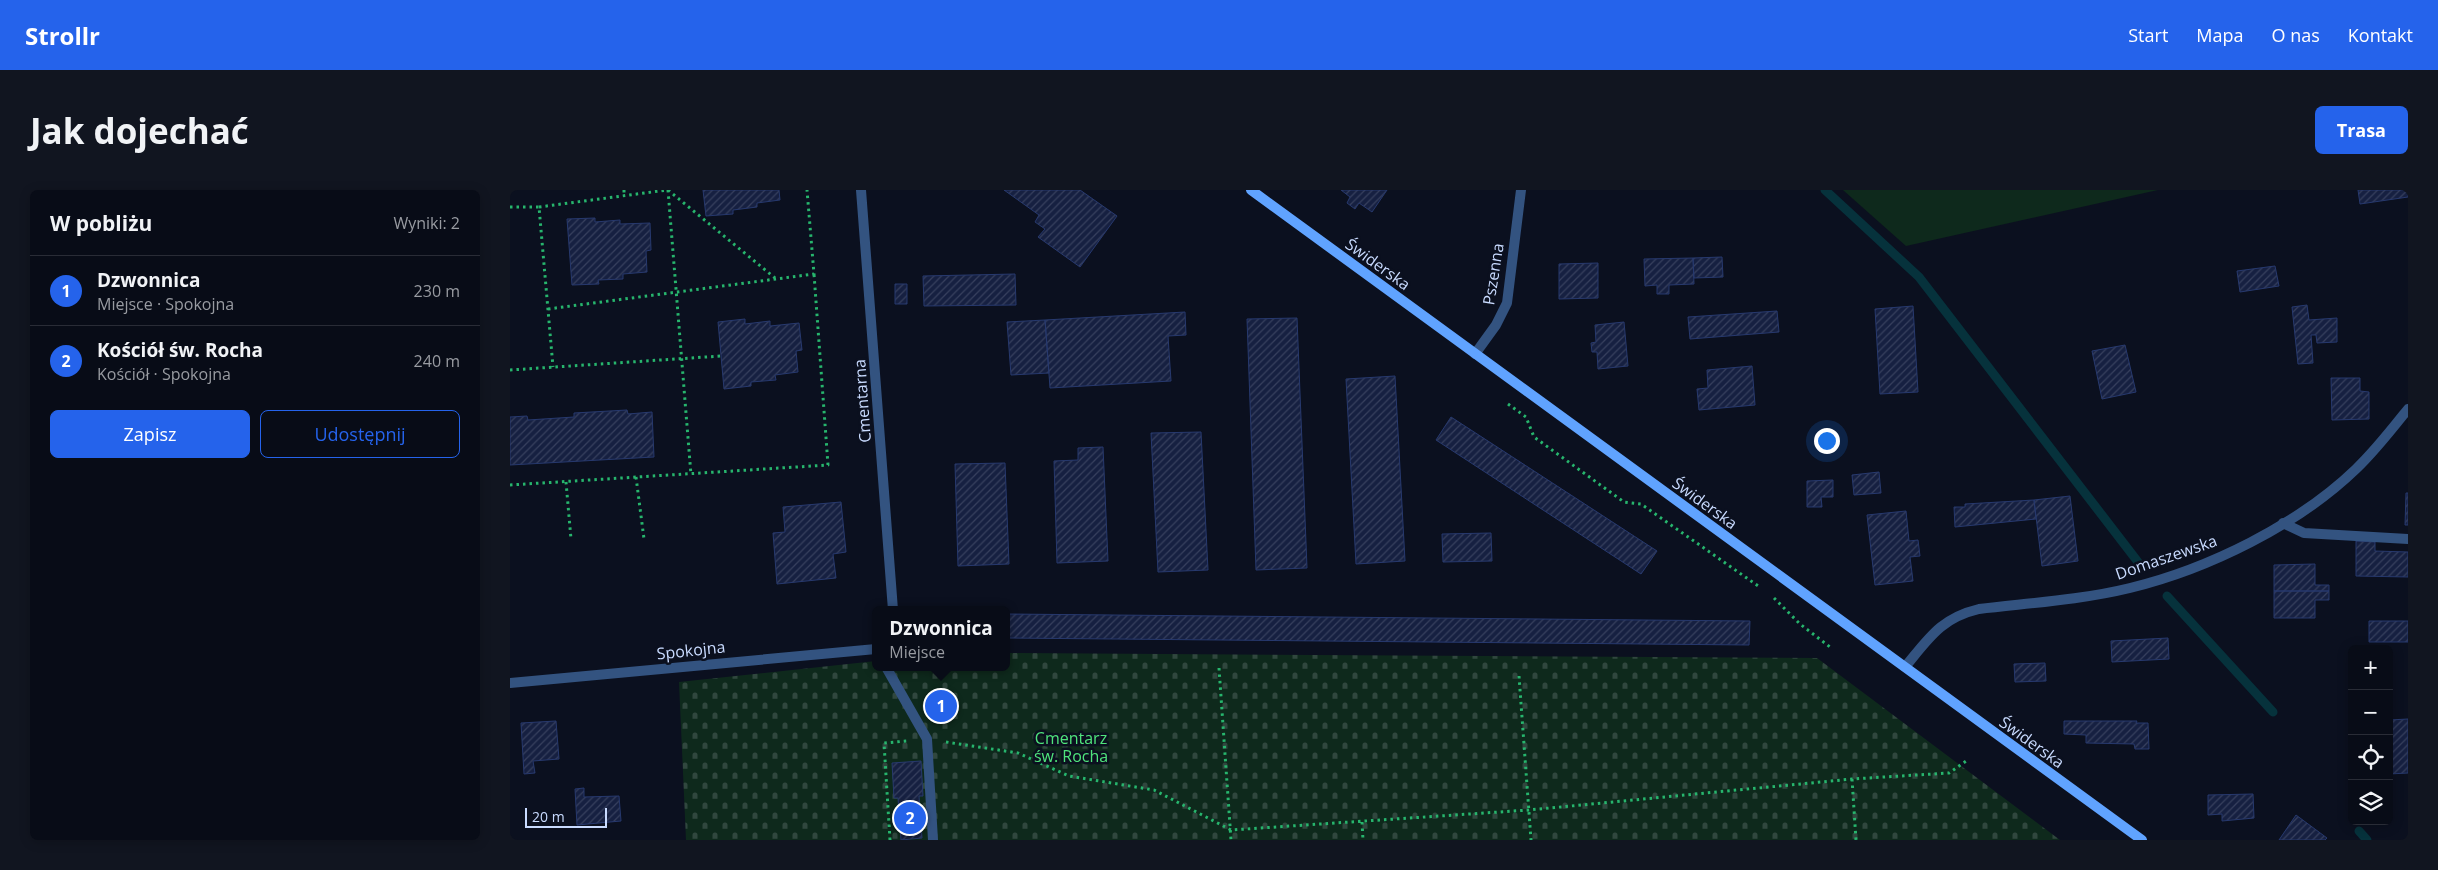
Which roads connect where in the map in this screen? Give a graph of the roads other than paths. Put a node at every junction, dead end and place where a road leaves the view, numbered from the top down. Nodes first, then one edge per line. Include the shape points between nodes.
1 (861, 190) edge
2 (1251, 190) edge
3 (1521, 190) edge
4 (1475, 354) junction
5 (2408, 408) edge
6 (2284, 523) junction
7 (2408, 539) edge
8 (894, 606) edge
9 (872, 649) edge
10 (1905, 667) junction
11 (888, 671) edge
12 (510, 683) edge
13 (933, 840) edge
14 (2142, 840) edge

1 - 8 street, Cmentarna
2 - 4 main road, Świderska
3 - 4 street, Pszenna via 1507,303
4 - 10 main road, Świderska
5 - 6 street, Domaszewska via 2356,469
6 - 7 street via 2304,534
6 - 10 street, Domaszewska via 2189,569 2129,588 1959,614 1927,640
9 - 12 street, Spokojna
10 - 14 main road, Świderska
11 - 13 street via 927,739

